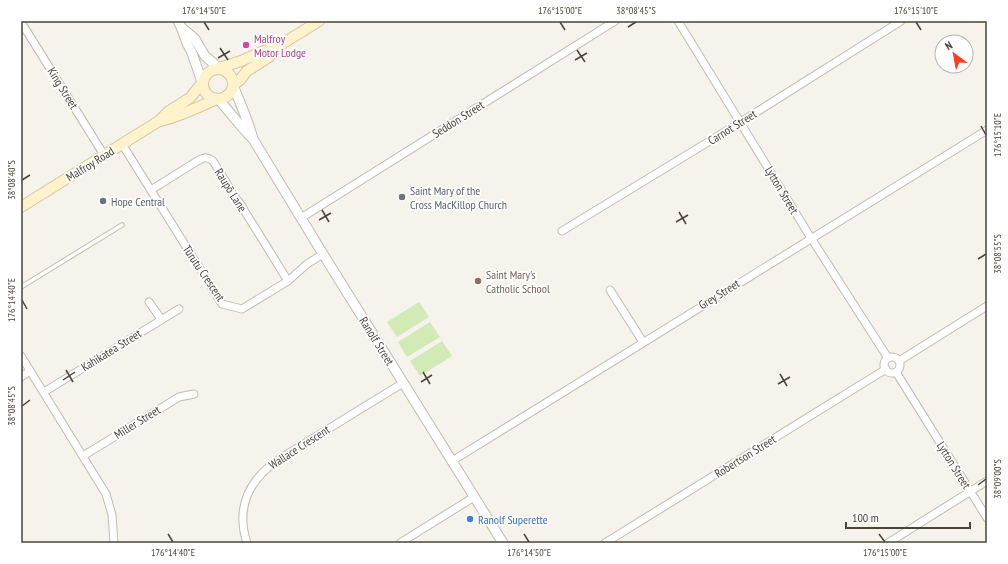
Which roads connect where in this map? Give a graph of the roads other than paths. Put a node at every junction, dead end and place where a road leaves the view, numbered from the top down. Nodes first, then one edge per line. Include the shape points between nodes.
1 (319, 21) edge
2 (615, 21) edge
3 (678, 21) edge
4 (901, 21) edge
5 (21, 22) edge
6 (180, 24) edge
7 (277, 47) junction
8 (219, 68) junction
9 (202, 83) junction
10 (233, 85) junction
11 (217, 99) junction
12 (159, 121) junction
13 (741, 122) junction
14 (987, 130) edge
15 (254, 139) junction
16 (122, 144) junction
17 (104, 155) junction
18 (151, 190) junction
19 (21, 207) edge
20 (301, 218) junction
21 (122, 226) dead end
22 (562, 230) dead end
23 (811, 238) junction
24 (323, 254) junction
25 (288, 281) junction
26 (21, 287) edge
27 (610, 290) dead end
28 (149, 302) dead end
29 (987, 306) edge
30 (179, 309) dead end
31 (161, 319) junction
32 (643, 342) junction
33 (21, 356) edge
34 (888, 358) junction
35 (899, 361) junction
36 (886, 369) junction
37 (30, 371) junction
38 (896, 372) junction
39 (21, 377) edge
40 (403, 382) junction
41 (44, 392) junction
42 (194, 394) dead end
43 (83, 456) junction
44 (452, 461) junction
45 (987, 481) edge
46 (970, 492) junction
47 (474, 496) junction
48 (987, 518) edge
49 (114, 543) edge
50 (247, 543) edge
51 (400, 543) edge
52 (503, 543) edge
53 (605, 543) edge
54 (888, 543) edge

1 - 7 main road
2 - 20 street, Seddon Street
3 - 13 street, Lytton Street
4 - 13 street, Carnot Street
5 - 17 street, King Street
6 - 8 street
6 - 9 street
7 - 8 main road
7 - 10 main road via 269,57 247,71
8 - 9 main road via 208,72
8 - 10 main road via 231,76
9 - 11 main road via 206,94
9 - 12 main road, Malfroy Road via 190,98 169,111
10 - 11 main road via 228,95
10 - 15 street, Ranolf Street
11 - 12 main road, Malfroy Road via 174,118
11 - 15 street, Ranolf Street
12 - 16 main road, Malfroy Road
13 - 22 street, Carnot Street
13 - 23 street, Lytton Street
14 - 23 street, Grey Street
15 - 20 street, Ranolf Street
16 - 17 main road, Malfroy Road
16 - 18 street, Tūrutu Crescent
17 - 19 main road, Malfroy Road
18 - 25 street, Tūrutu Crescent via 222,304 242,309
18 - 25 street, Raupō Lane via 199,160 210,159 232,195 242,204
20 - 24 street, Ranolf Street
21 - 26 lane
23 - 32 street, Grey Street
23 - 34 street, Lytton Street
24 - 25 street, Tūrutu Crescent
24 - 40 street, Ranolf Street
27 - 32 street
28 - 31 street
29 - 35 street
30 - 31 street, Kahikatea Street
31 - 41 street, Kahikatea Street
32 - 44 street, Grey Street
33 - 37 street
34 - 35 street
34 - 36 street via 885,362
35 - 38 street via 900,366
36 - 38 street via 892,373
36 - 53 street, Robertson Street
37 - 39 street
37 - 41 street
38 - 46 street, Lytton Street
40 - 44 street, Ranolf Street
40 - 50 street, Wallace Crescent via 263,471 251,486 244,503 242,521
41 - 43 street
42 - 43 street, Miller Street via 179,397
43 - 49 street via 110,504
44 - 47 street, Ranolf Street
45 - 46 street
46 - 48 street, Lytton Street
46 - 54 street
47 - 51 street
47 - 52 street, Ranolf Street

